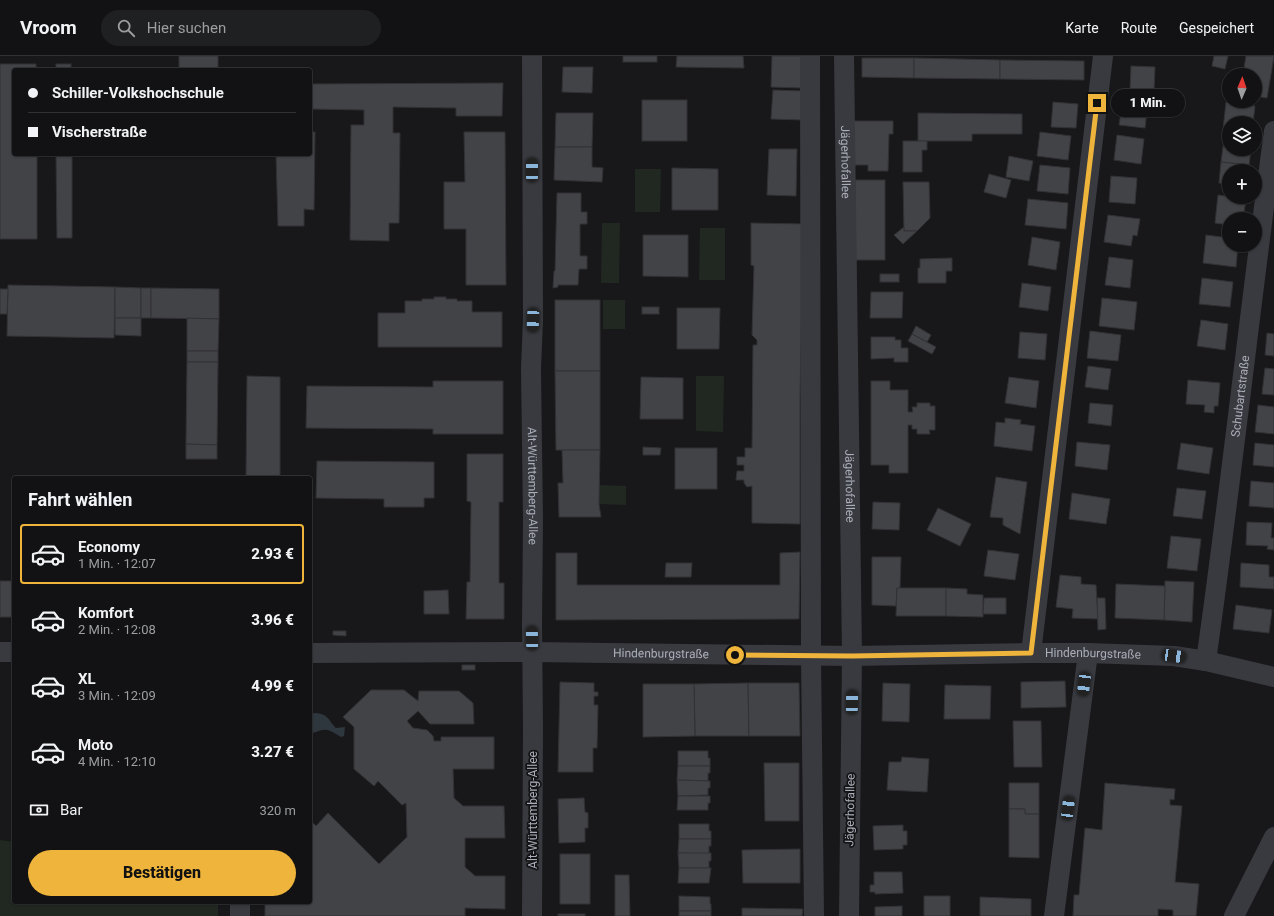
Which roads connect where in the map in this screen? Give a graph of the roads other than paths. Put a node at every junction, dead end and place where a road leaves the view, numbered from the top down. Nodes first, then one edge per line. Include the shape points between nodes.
1 (532, 56) edge
2 (810, 56) edge
3 (844, 56) edge
4 (1102, 56) edge
5 (1274, 131) edge
6 (1267, 242) edge
7 (0, 652) edge
8 (12, 652) edge
9 (532, 652) junction
10 (312, 653) edge
11 (1031, 653) junction
12 (1088, 653) junction
13 (811, 656) junction
14 (852, 656) junction
15 (1206, 661) junction
16 (1274, 676) edge
17 (1274, 837) edge
18 (1268, 863) edge
19 (240, 904) edge
20 (240, 916) edge
21 (532, 916) edge
22 (814, 916) edge
23 (849, 916) edge
24 (1054, 916) edge
25 (1234, 916) edge

1 - 9 street, Alt-Württemberg-Allee
2 - 13 street
3 - 14 street, Jägerhofallee
4 - 11 street
5 - 6 street, Schubartstraße
6 - 15 street, Schubartstraße
7 - 8 street
9 - 10 street, Hindenburgstraße
9 - 13 street, Hindenburgstraße
9 - 21 street, Alt-Württemberg-Allee
11 - 12 street, Hindenburgstraße
11 - 14 street, Hindenburgstraße
12 - 15 street, Hindenburgstraße via 1174,656
12 - 24 street
13 - 14 street, Hindenburgstraße
13 - 22 street
14 - 23 street, Jägerhofallee
15 - 16 street, Hindenburgstraße
17 - 18 street
18 - 25 street
19 - 20 street

